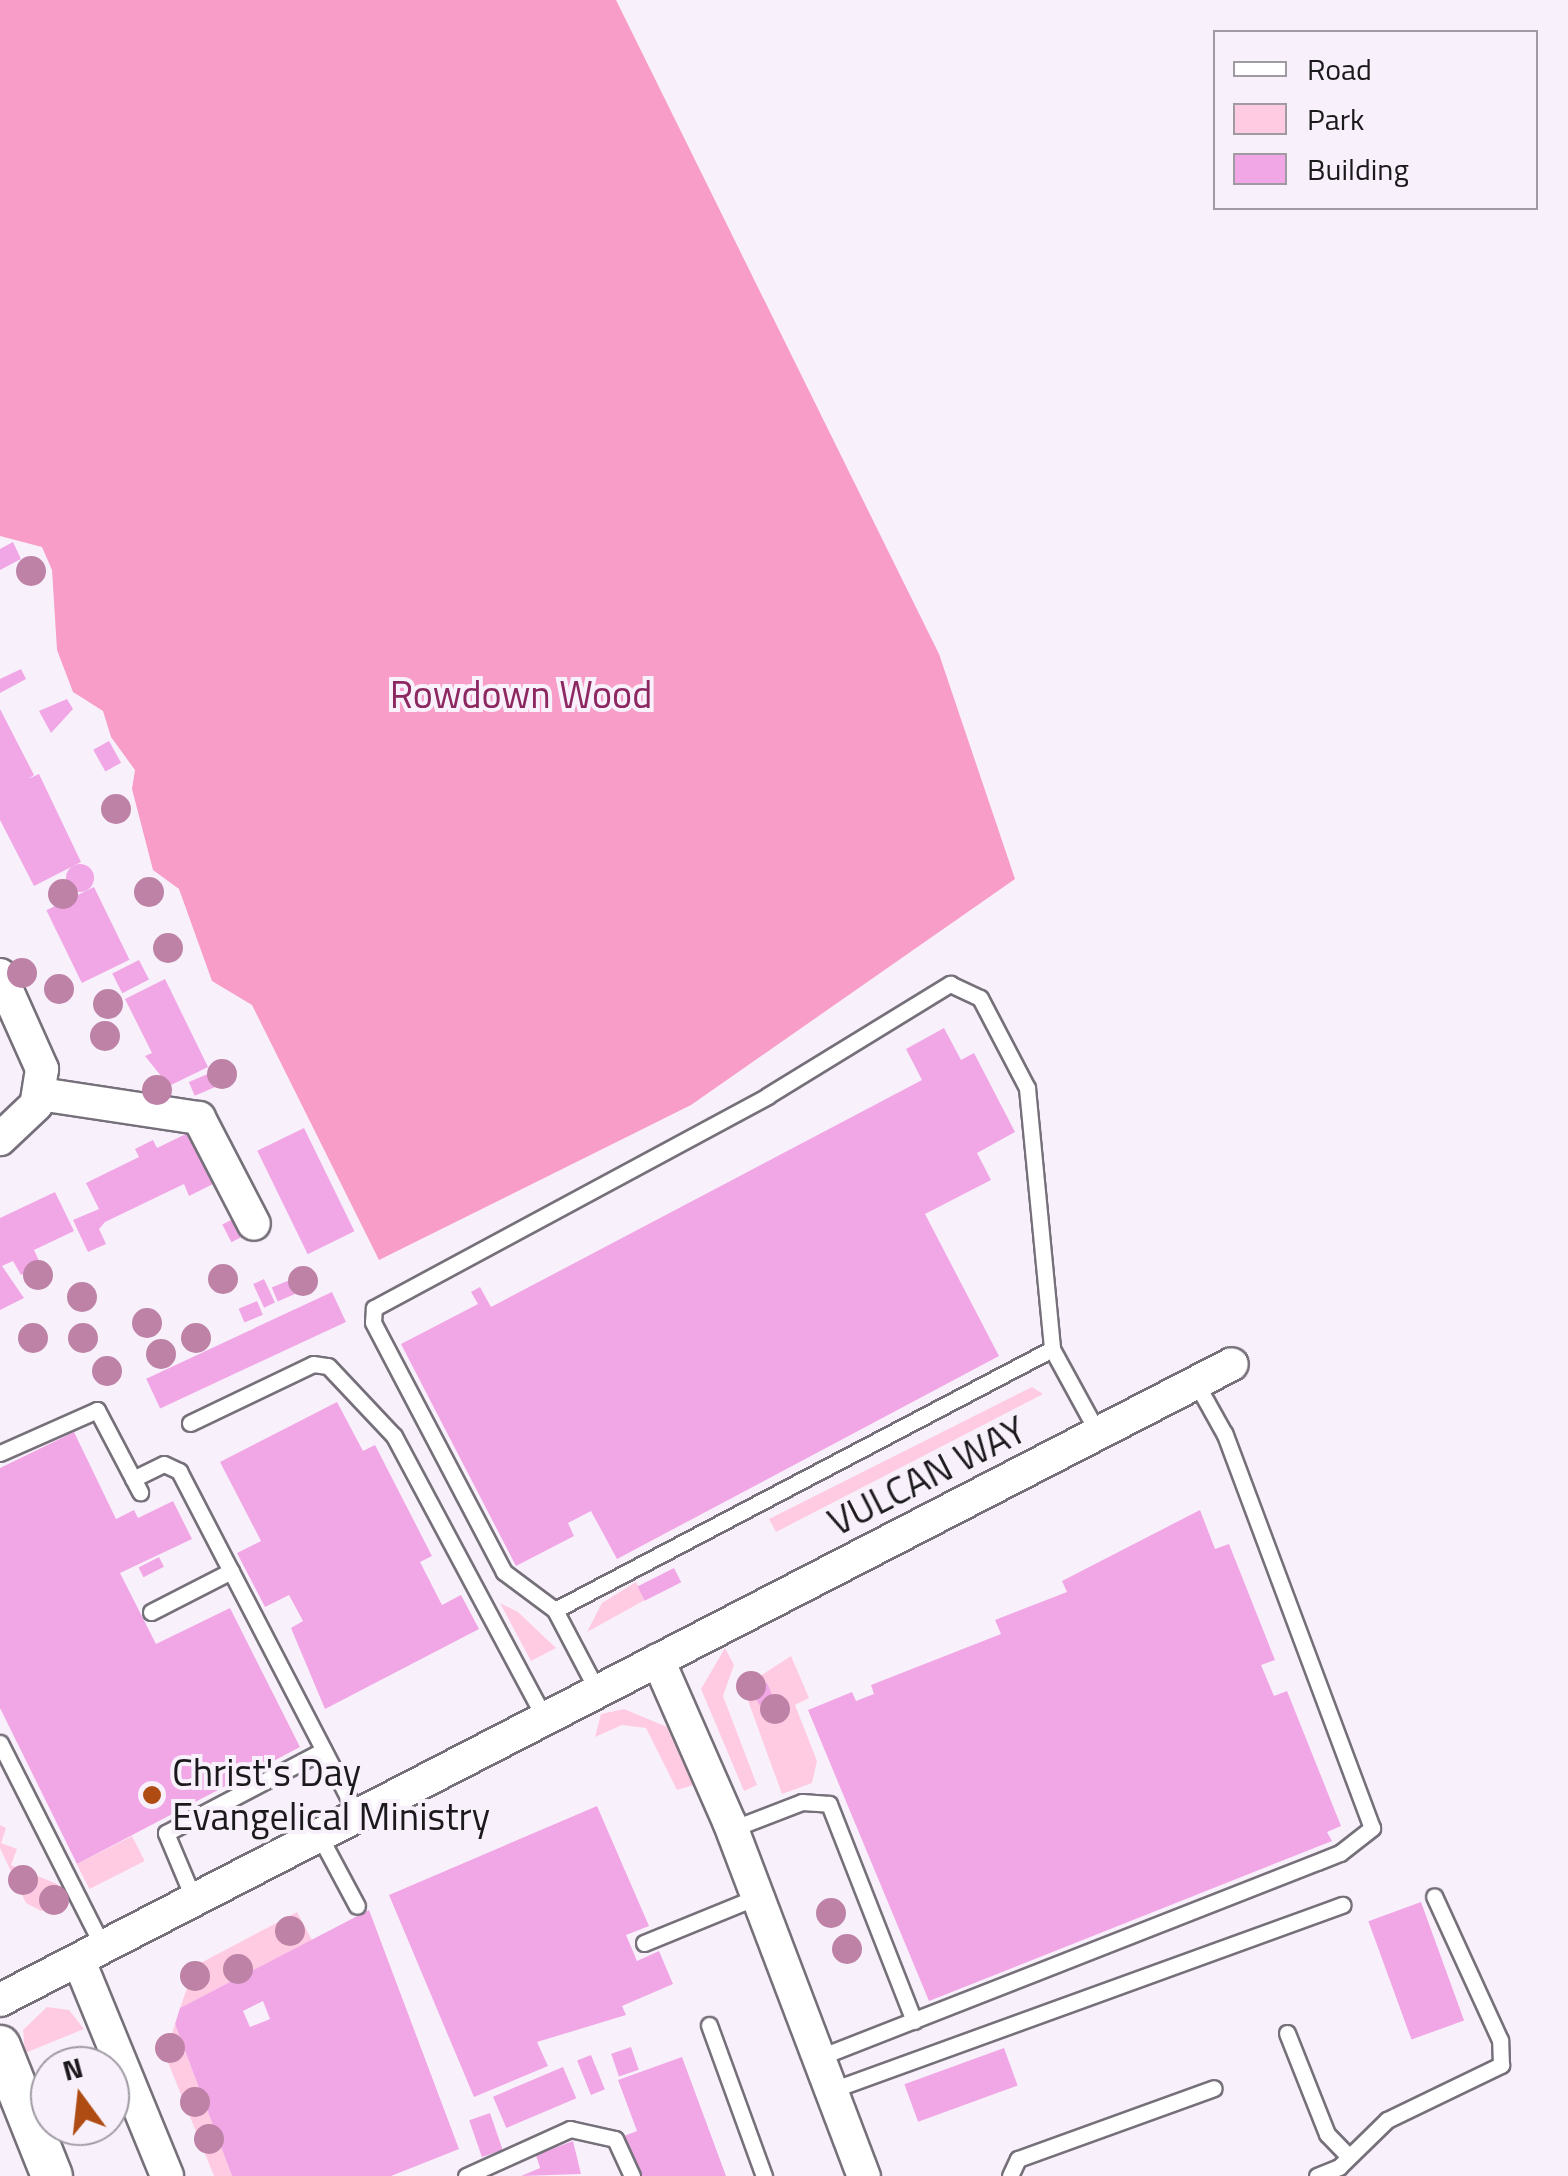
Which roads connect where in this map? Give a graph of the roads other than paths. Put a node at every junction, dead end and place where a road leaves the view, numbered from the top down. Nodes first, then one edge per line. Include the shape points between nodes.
1 (0, 975) edge
2 (40, 1094) junction
3 (0, 1138) edge
4 (254, 1224) dead end
5 (1052, 1349) junction
6 (1232, 1364) dead end
7 (1196, 1383) junction
8 (190, 1423) dead end
9 (1098, 1433) junction
10 (0, 1453) edge
11 (231, 1572) junction
12 (555, 1610) junction
13 (151, 1612) dead end
14 (658, 1660) junction
15 (598, 1692) junction
16 (544, 1720) junction
17 (0, 1743) edge
18 (324, 1750) junction
19 (358, 1817) junction
20 (732, 1829) junction
21 (320, 1837) junction
22 (758, 1896) junction
23 (1434, 1896) dead end
24 (195, 1902) junction
25 (1342, 1905) dead end
26 (357, 1906) dead end
27 (644, 1942) dead end
28 (91, 1955) junction
29 (0, 2000) edge
30 (914, 2021) junction
31 (708, 2024) dead end
32 (1287, 2033) dead end
33 (0, 2046) edge
34 (820, 2058) junction
35 (1214, 2088) dead end
36 (832, 2090) junction
37 (1348, 2156) junction
38 (486, 2172) edge
39 (52, 2176) edge
40 (166, 2176) edge
41 (466, 2176) edge
42 (632, 2176) edge
43 (764, 2176) edge
44 (864, 2176) edge
45 (1010, 2176) edge
46 (1318, 2176) edge

1 - 2 street via 40,1059
2 - 3 street via 26,1120
2 - 4 street via 199,1118
5 - 9 lane
5 - 12 lane
5 - 12 lane via 1031,1101 980,998 950,984 767,1096 374,1308 373,1322 504,1572
6 - 7 street, VULCAN WAY
7 - 9 street, VULCAN WAY
7 - 30 lane via 1224,1433 1372,1828 1340,1853
8 - 16 lane via 312,1364 328,1366 394,1436
9 - 14 street, VULCAN WAY
10 - 11 lane via 97,1410 136,1485 175,1466
11 - 13 lane
11 - 18 lane
12 - 15 lane
14 - 15 street, VULCAN WAY
14 - 20 street
15 - 16 street, VULCAN WAY
16 - 19 street, VULCAN WAY
17 - 28 lane
18 - 19 lane
18 - 24 lane via 166,1833
19 - 21 street, VULCAN WAY
20 - 22 street
20 - 30 lane via 802,1802 829,1804
21 - 24 street, VULCAN WAY
21 - 26 lane
22 - 27 lane
22 - 34 street
23 - 37 lane via 1500,2040 1501,2065 1387,2120
24 - 28 street, VULCAN WAY
25 - 36 lane
28 - 29 street, VULCAN WAY
28 - 40 street
30 - 34 lane
31 - 43 lane
32 - 37 lane via 1327,2134
33 - 39 street
34 - 36 street
35 - 45 lane via 1018,2159
36 - 44 street
37 - 46 lane
38 - 41 lane
38 - 42 lane via 570,2130 615,2139

